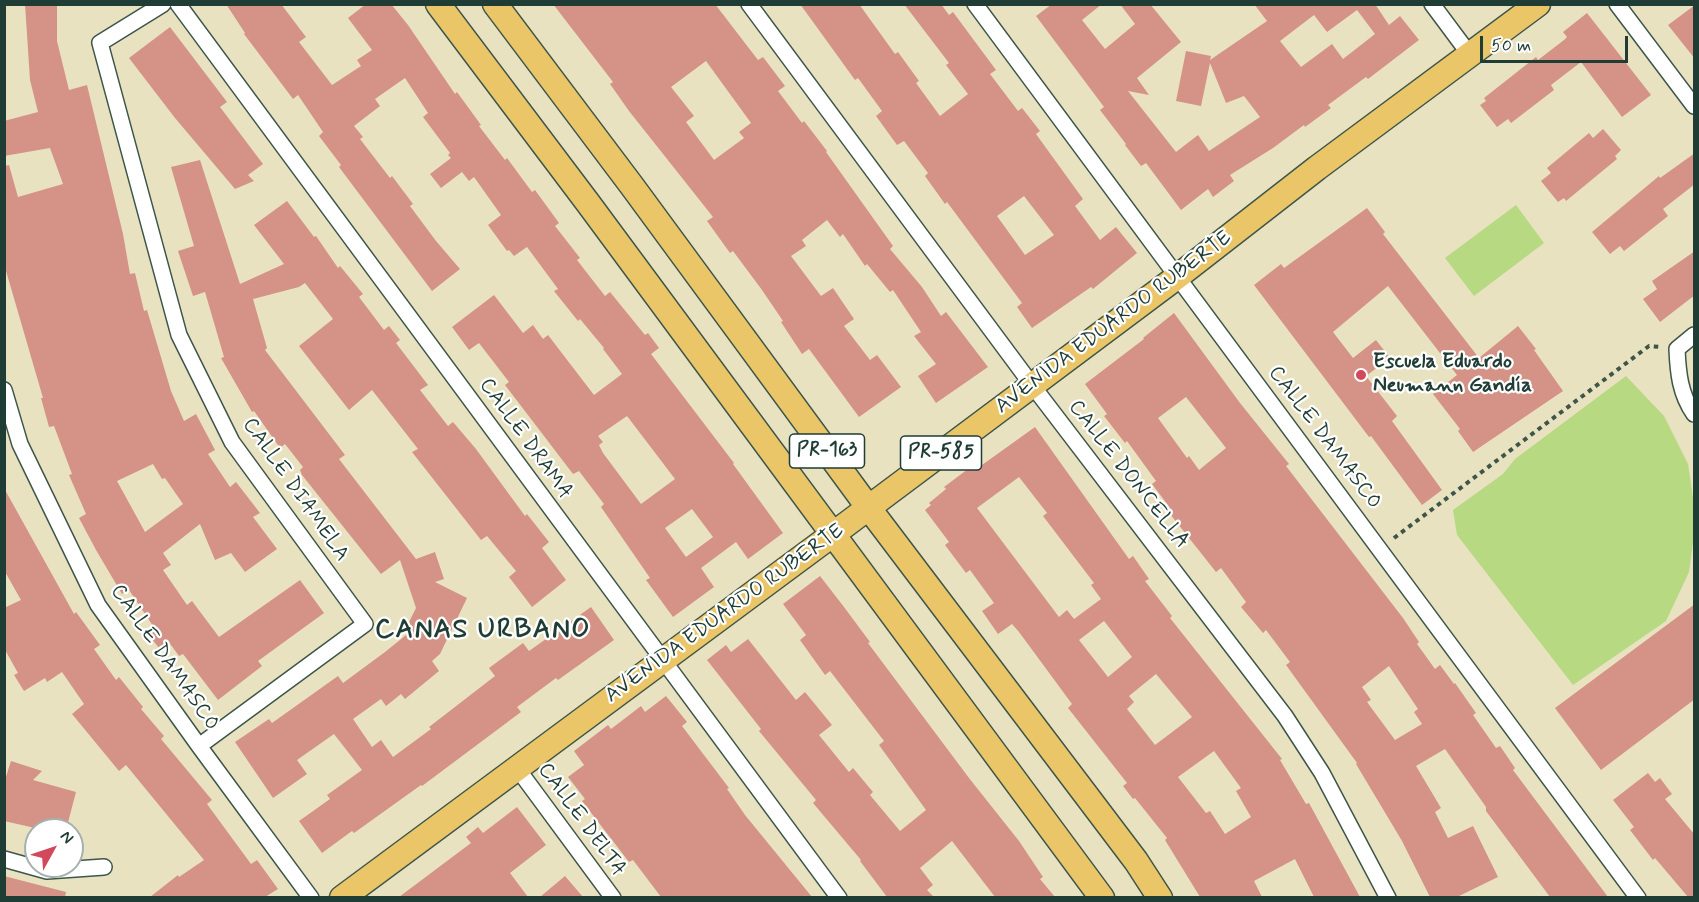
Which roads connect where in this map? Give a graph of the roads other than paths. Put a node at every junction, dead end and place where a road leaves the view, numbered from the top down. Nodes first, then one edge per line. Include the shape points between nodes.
1 (163, 4) edge
2 (178, 4) edge
3 (438, 4) edge
4 (495, 4) edge
5 (749, 4) edge
6 (975, 4) edge
7 (1432, 4) edge
8 (1538, 4) edge
9 (1617, 4) edge
10 (1470, 55) junction
11 (1695, 106) edge
12 (1178, 277) junction
13 (1695, 335) edge
14 (1032, 385) junction
15 (4, 390) edge
16 (1695, 414) edge
17 (868, 507) junction
18 (832, 535) junction
19 (662, 660) junction
20 (199, 746) junction
21 (517, 768) junction
22 (4, 859) edge
23 (104, 867) dead end
24 (311, 897) edge
25 (342, 897) edge
26 (613, 897) edge
27 (839, 897) edge
28 (1102, 897) edge
29 (1160, 897) edge
30 (1388, 897) edge
31 (1638, 897) edge

1 - 20 street, CALLE DIAMELA via 100,42 179,335 231,442 364,624
2 - 19 street, CALLE DRAMA
3 - 18 main road, PR-163
4 - 17 main road, PR-163
5 - 14 street, CALLE DONCELLA
6 - 12 street, CALLE DAMASCO
7 - 10 street
8 - 10 main road, AVENIDA EDUARDO RUBERTE / PR-585
9 - 11 street
10 - 12 main road, AVENIDA EDUARDO RUBERTE / PR-585
12 - 14 main road, AVENIDA EDUARDO RUBERTE / PR-585
12 - 31 street, CALLE DAMASCO
13 - 16 street via 1677,348 1678,380
14 - 17 main road, AVENIDA EDUARDO RUBERTE / PR-585
14 - 30 street, CALLE DONCELLA via 1285,716 1322,774
15 - 20 street, CALLE DAMASCO via 20,444 99,605
17 - 18 main road, AVENIDA EDUARDO RUBERTE / PR-585
17 - 29 main road, PR-163
18 - 19 main road, AVENIDA EDUARDO RUBERTE / PR-585
18 - 28 main road, PR-163
19 - 21 main road, AVENIDA EDUARDO RUBERTE / PR-585
19 - 27 street, CALLE DRAMA
20 - 24 street, CALLE DAMASCO
21 - 25 main road, AVENIDA EDUARDO RUBERTE / PR-585
21 - 26 street, CALLE DELTA
22 - 23 street via 47,870

